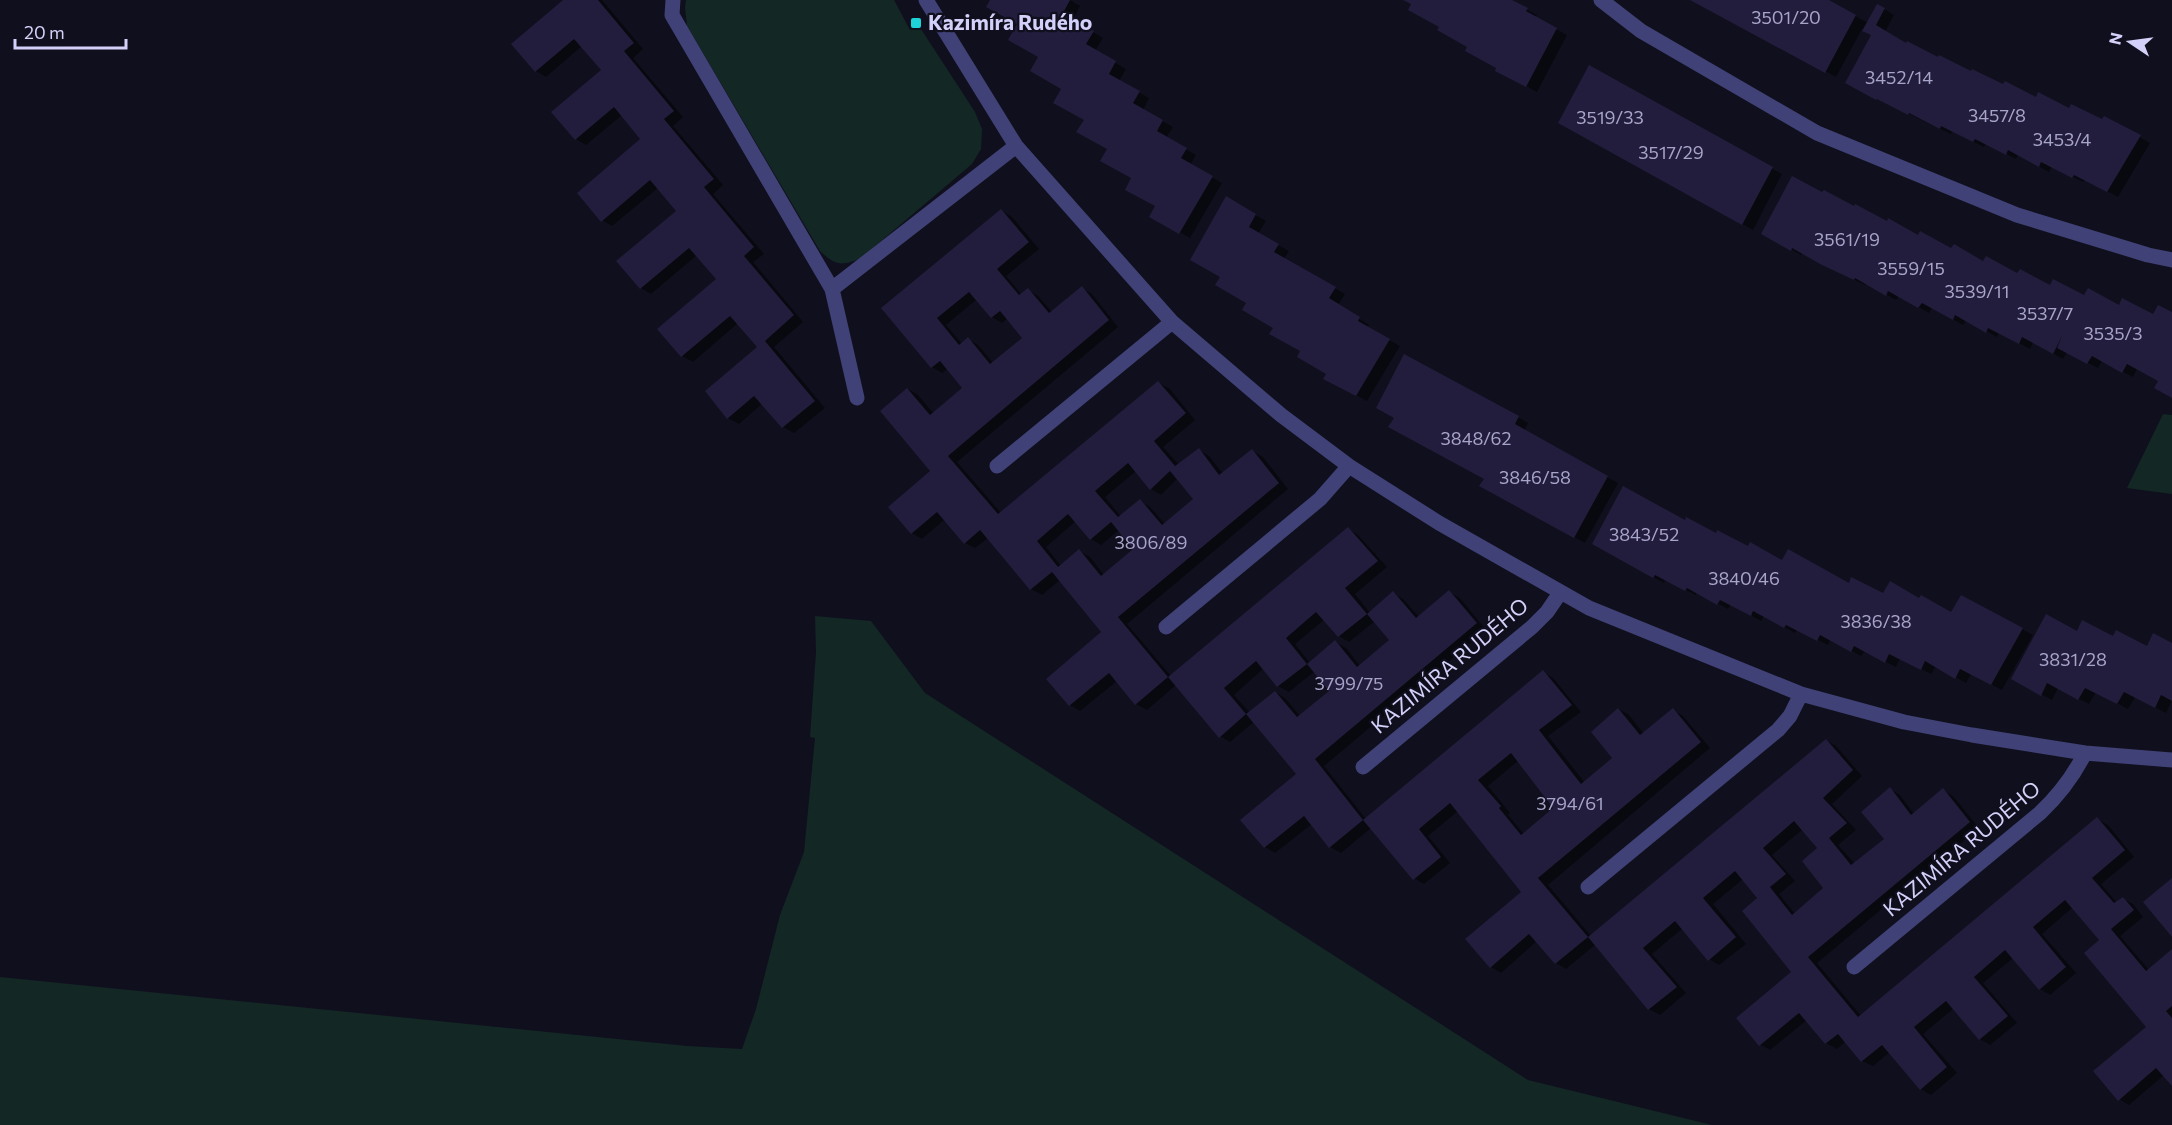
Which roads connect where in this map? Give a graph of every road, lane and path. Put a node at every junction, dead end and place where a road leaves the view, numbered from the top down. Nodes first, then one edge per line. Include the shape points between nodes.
1 (673, 0) edge
2 (926, 0) edge
3 (1601, 0) edge
4 (1016, 146) junction
5 (2172, 260) edge
6 (832, 289) junction
7 (1172, 322) junction
8 (857, 398) dead end
9 (997, 466) dead end
10 (1349, 466) junction
11 (1560, 593) junction
12 (1166, 627) dead end
13 (1801, 694) junction
14 (2085, 753) junction
15 (2172, 760) edge
16 (1363, 767) dead end
17 (1588, 887) dead end
18 (1854, 966) dead end

1 - 6 street via 672,15
2 - 4 street, KAZIMÍRA RUDÉHO
3 - 5 street via 1641,31 1817,132 2017,215
4 - 6 street
4 - 7 street, KAZIMÍRA RUDÉHO
6 - 8 street
7 - 9 street
7 - 10 street, KAZIMÍRA RUDÉHO via 1281,415
10 - 11 street, KAZIMÍRA RUDÉHO
10 - 12 street via 1320,499
11 - 13 street, KAZIMÍRA RUDÉHO
11 - 16 street, KAZIMÍRA RUDÉHO via 1532,627
13 - 14 street, KAZIMÍRA RUDÉHO via 1904,722
13 - 17 street via 1778,730
14 - 15 street, KAZIMÍRA RUDÉHO
14 - 18 street, KAZIMÍRA RUDÉHO via 2076,773 2040,813

